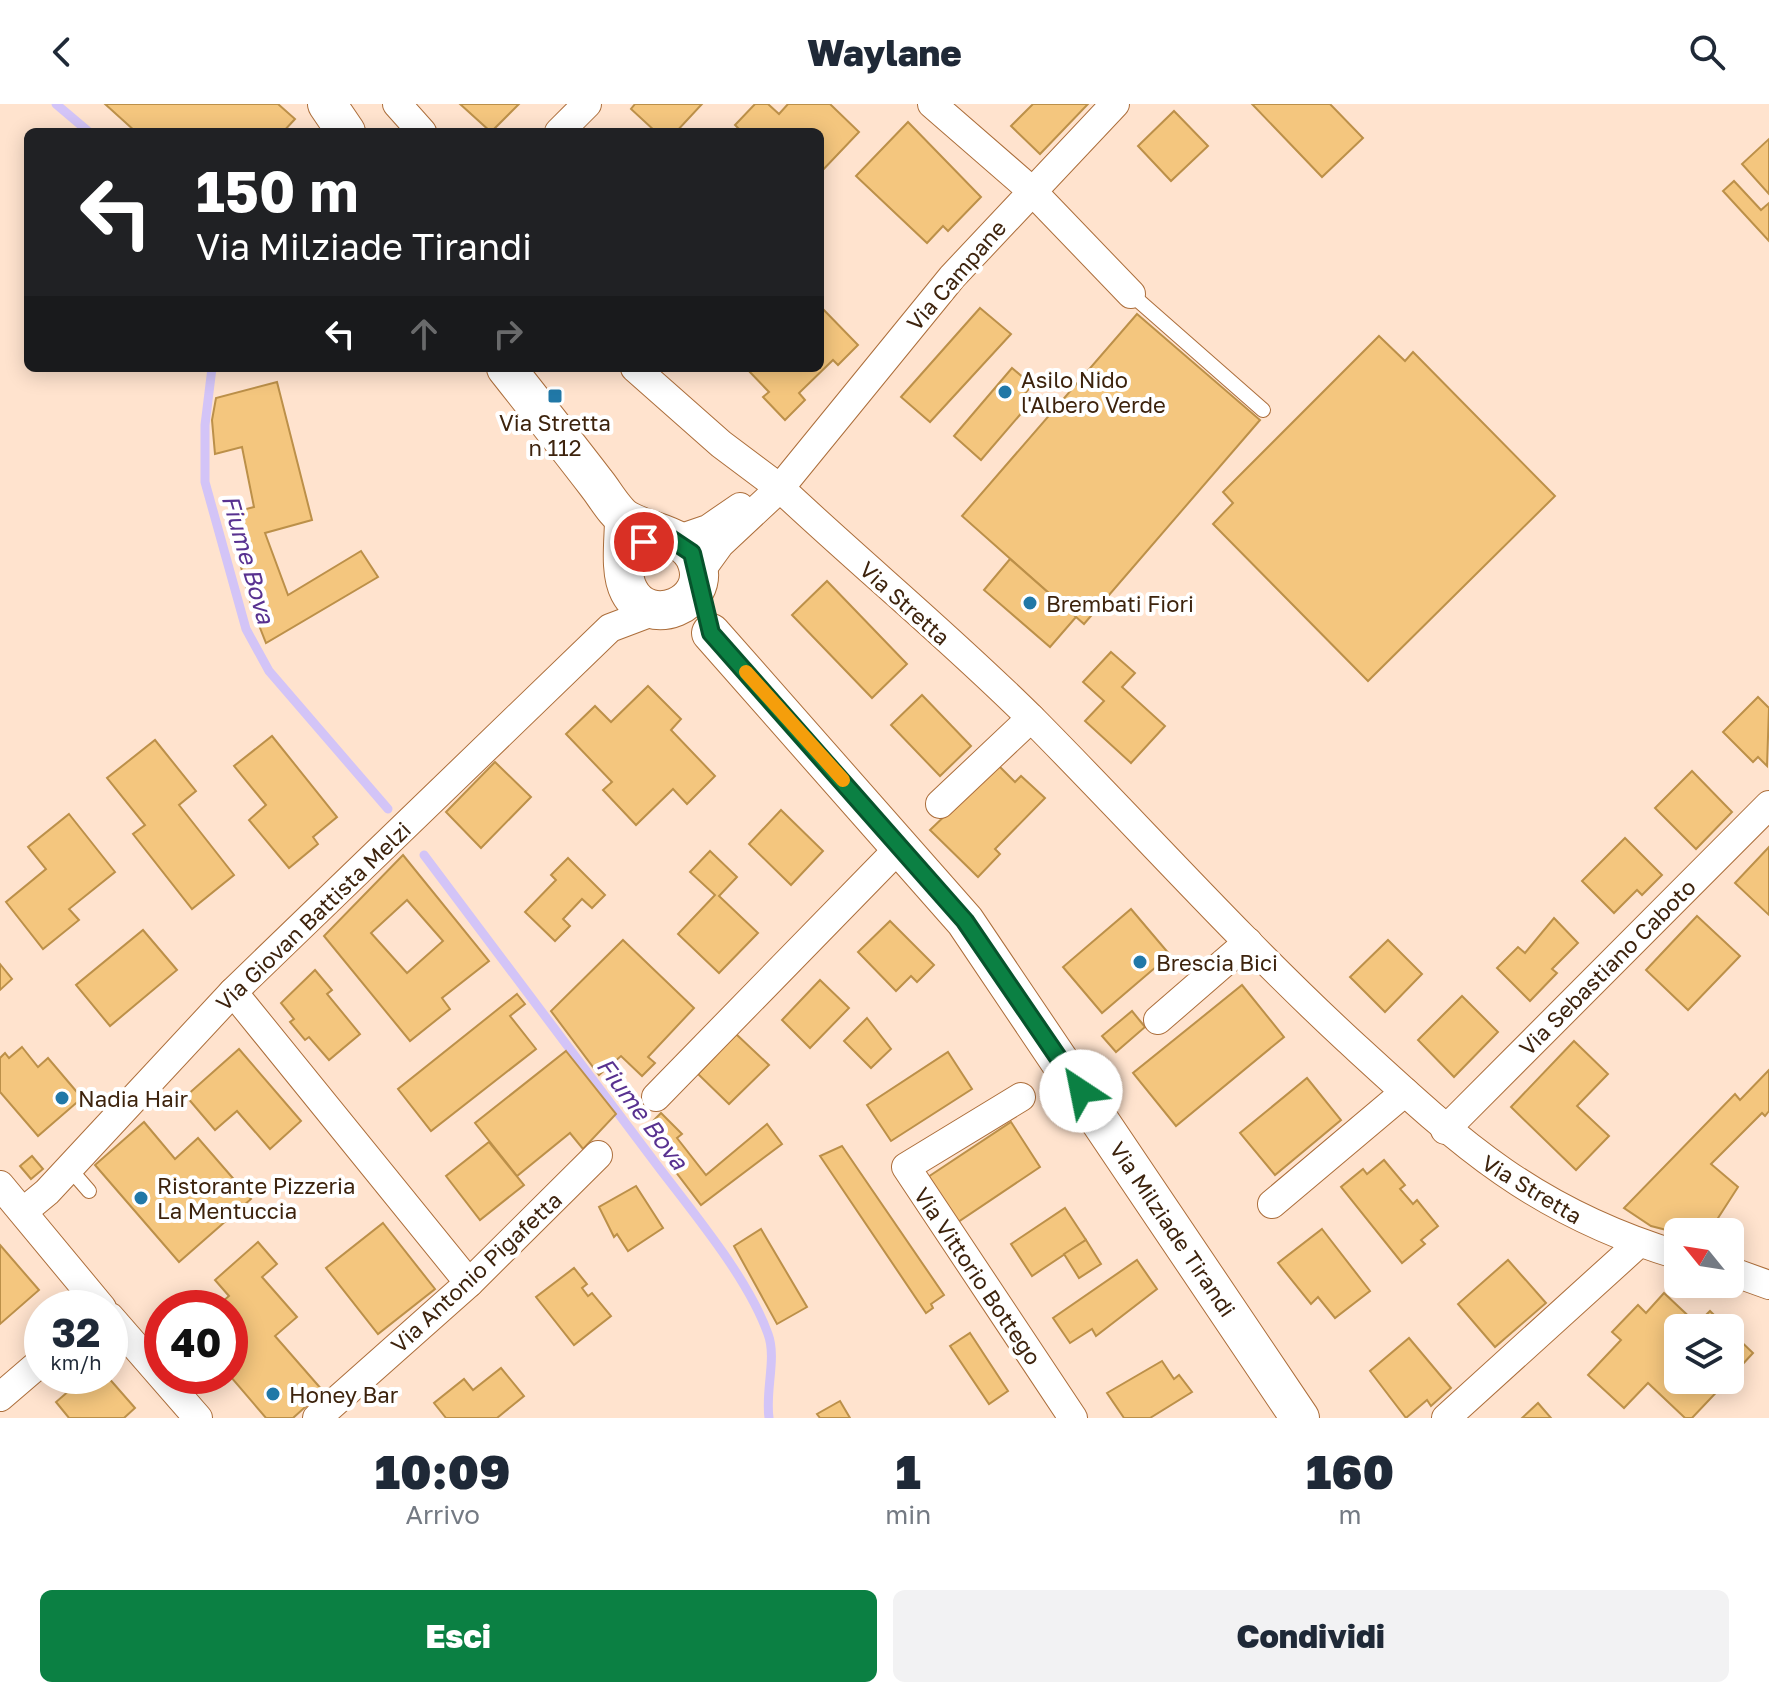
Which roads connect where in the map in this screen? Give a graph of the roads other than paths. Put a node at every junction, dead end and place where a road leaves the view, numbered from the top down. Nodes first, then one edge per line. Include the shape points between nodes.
1 (327, 104) edge
2 (397, 104) edge
3 (587, 104) edge
4 (932, 104) edge
5 (1115, 104) edge
6 (343, 128) edge
7 (418, 128) edge
8 (563, 128) edge
9 (1031, 190) junction
10 (1131, 294) joint
11 (509, 372) edge
12 (640, 372) edge
13 (1263, 410) dead end
14 (774, 484) junction
15 (624, 519) junction
16 (672, 538) junction
17 (626, 576) junction
18 (698, 578) junction
19 (660, 611) junction
20 (610, 628) junction
21 (711, 633) junction
22 (1031, 718) junction
23 (940, 804) dead end
24 (1769, 805) edge
25 (901, 846) junction
26 (1248, 942) junction
27 (233, 992) junction
28 (1158, 1020) dead end
29 (1405, 1092) junction
30 (656, 1097) dead end
31 (1021, 1097) dead end
32 (1445, 1130) junction
33 (598, 1155) dead end
34 (69, 1168) junction
35 (0, 1185) edge
36 (89, 1191) dead end
37 (1272, 1204) dead end
38 (24, 1211) junction
39 (1639, 1243) junction
40 (1664, 1251) edge
41 (1744, 1276) edge
42 (469, 1283) junction
43 (1769, 1285) edge
44 (88, 1290) edge
45 (128, 1330) edge
46 (24, 1376) edge
47 (0, 1397) edge
48 (198, 1418) edge
49 (317, 1418) edge
50 (1073, 1418) edge
51 (1300, 1418) edge
52 (1446, 1418) edge

1 - 6 street
2 - 7 street
3 - 8 street
4 - 9 street
5 - 9 street, Via Campane
9 - 10 street
9 - 14 street, Via Campane via 806,454
10 - 13 lane
11 - 15 street
12 - 14 street, Via Stretta
14 - 16 street, Via Campane via 708,529
14 - 18 street, Via Campane via 720,544
14 - 22 street, Via Stretta
15 - 16 street
15 - 17 street
16 - 17 street via 644,542 635,549
16 - 18 street, Via Milziade Tirandi via 692,553
17 - 19 street, Via Milziade Tirandi via 636,600
17 - 20 street, Via Giovan Battista Melzi
18 - 19 street via 686,602
18 - 21 street, Via Milziade Tirandi
19 - 20 street, Via Giovan Battista Melzi
19 - 21 street, Via Milziade Tirandi
20 - 27 street, Via Giovan Battista Melzi
21 - 25 street, Via Milziade Tirandi
22 - 23 street
22 - 26 street, Via Stretta
24 - 32 street, Via Sebastiano Caboto
25 - 30 street
25 - 51 street, Via Milziade Tirandi via 1017,993
26 - 28 street
26 - 29 street, Via Stretta
27 - 34 street, Via Giovan Battista Melzi
27 - 42 street
29 - 32 street, Via Stretta
29 - 37 street
31 - 50 street, Via Vittorio Bottego via 906,1167
32 - 39 street, Via Stretta via 1548,1202
33 - 42 street, Via Antonio Pigafetta
34 - 36 lane
34 - 38 street, Via Giovan Battista Melzi
35 - 38 street
38 - 44 street
39 - 40 street, Via Stretta
39 - 52 street
41 - 43 street
42 - 49 street, Via Antonio Pigafetta
45 - 48 street
46 - 47 street

